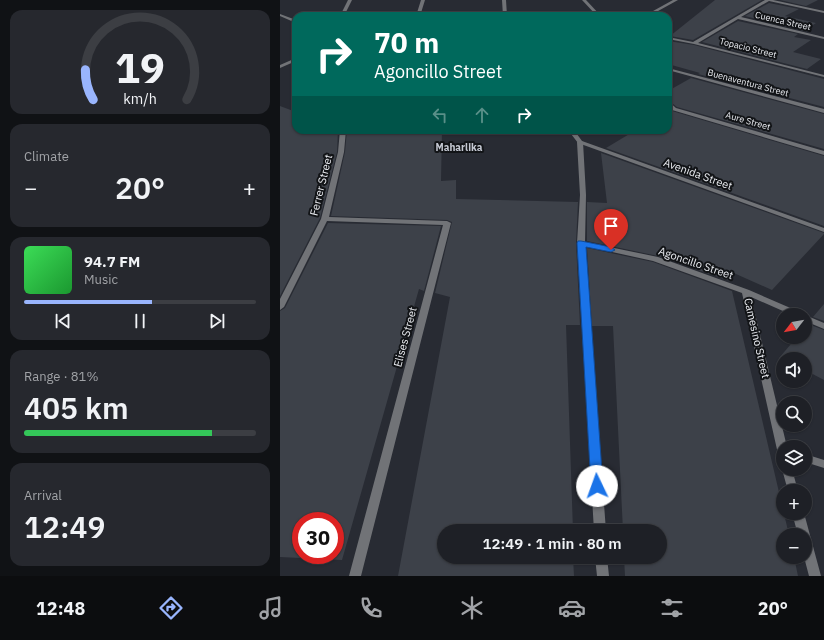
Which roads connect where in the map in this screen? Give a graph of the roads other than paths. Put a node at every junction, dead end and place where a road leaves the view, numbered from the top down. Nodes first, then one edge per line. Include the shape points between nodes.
1 (350, 0) edge
2 (423, 0) edge
3 (504, 0) edge
4 (584, 0) edge
5 (676, 0) edge
6 (768, 0) edge
7 (344, 12) edge
8 (419, 12) edge
9 (505, 12) edge
10 (595, 12) edge
11 (654, 12) edge
12 (824, 12) edge
13 (280, 15) edge
14 (738, 18) junction
15 (292, 20) edge
16 (824, 38) edge
17 (672, 39) edge
18 (694, 43) junction
19 (292, 61) edge
20 (280, 67) edge
21 (672, 70) edge
22 (824, 76) edge
23 (672, 107) edge
24 (824, 111) edge
25 (343, 134) edge
26 (574, 134) edge
27 (580, 142) junction
28 (824, 153) edge
29 (325, 219) junction
30 (824, 230) edge
31 (581, 243) junction
32 (746, 292) junction
33 (280, 307) edge
34 (783, 308) edge
35 (812, 321) edge
36 (824, 326) edge
37 (780, 440) edge
38 (812, 460) edge
39 (824, 464) edge
40 (600, 524) edge
41 (601, 564) edge
42 (812, 564) edge
43 (355, 576) edge
44 (602, 576) edge
45 (815, 576) edge

1 - 7 street
2 - 8 street
3 - 9 street
4 - 10 street
5 - 11 street
6 - 12 street
6 - 14 street
13 - 15 street
14 - 16 street, Cuenca Street
14 - 18 street
17 - 18 street, Topacio Street
18 - 22 street, Topacio Street
19 - 20 street
21 - 24 street, Buenaventura Street
23 - 28 street, Aure Street
25 - 29 street, Ferrer Street via 341,152
26 - 27 street
27 - 30 street, Avenida Street
27 - 31 street via 583,195
29 - 33 street, Ferrer Street
29 - 43 street, Elises Street via 447,223
31 - 32 street, Agoncillo Street via 655,259
31 - 40 street
32 - 34 street, Agoncillo Street
32 - 37 street, Camesino Street
35 - 36 street
38 - 39 street
41 - 44 street
42 - 45 street

